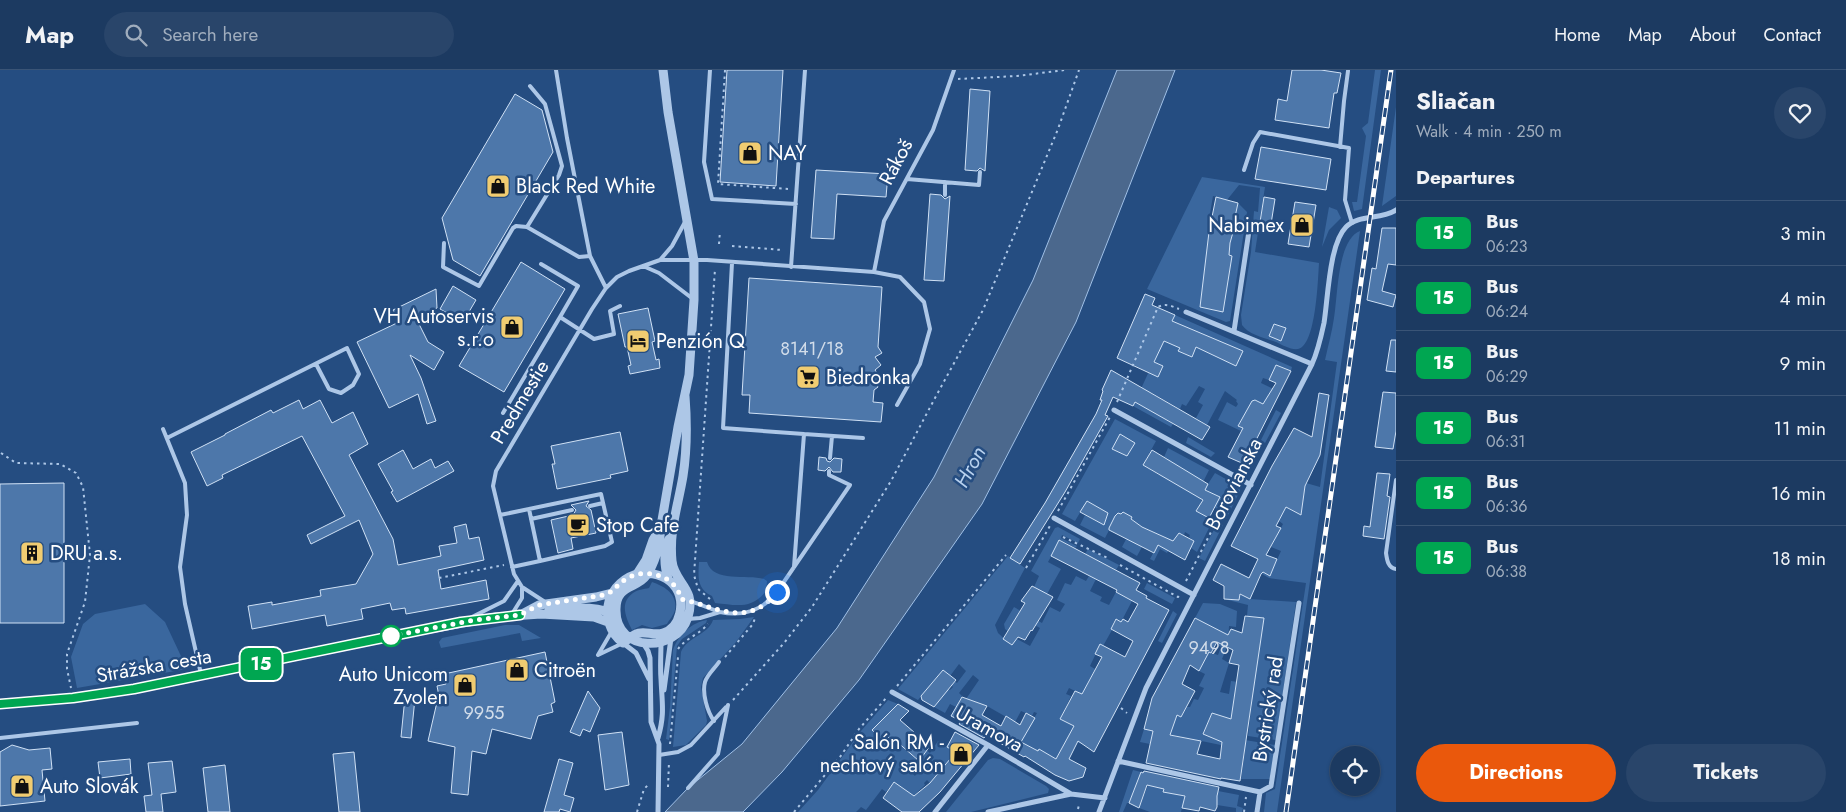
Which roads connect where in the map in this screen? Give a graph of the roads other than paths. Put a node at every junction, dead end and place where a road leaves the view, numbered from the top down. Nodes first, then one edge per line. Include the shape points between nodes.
1 (556, 70) edge
2 (662, 70) edge
3 (710, 70) edge
4 (805, 70) edge
5 (954, 70) edge
6 (1348, 71) edge
7 (530, 86) dead end
8 (1340, 147) junction
9 (1244, 170) dead end
10 (980, 172) dead end
11 (906, 180) junction
12 (946, 182) junction
13 (945, 194) dead end
14 (796, 204) junction
15 (1396, 210) edge
16 (687, 218) junction
17 (1352, 223) junction
18 (527, 227) junction
19 (1248, 231) dead end
20 (444, 244) dead end
21 (590, 256) junction
22 (660, 260) junction
23 (694, 261) junction
24 (732, 263) junction
25 (542, 264) dead end
26 (643, 266) junction
27 (790, 267) junction
28 (874, 272) junction
29 (606, 288) junction
30 (694, 300) junction
31 (620, 306) dead end
32 (1186, 312) road end
33 (560, 317) junction
34 (580, 330) junction
35 (1234, 331) junction
36 (316, 364) junction
37 (1312, 364) junction
38 (685, 396) junction
39 (897, 406) dead end
40 (1114, 410) road end
41 (503, 412) dead end
42 (163, 429) dead end
43 (804, 434) junction
44 (832, 436) junction
45 (167, 438) junction
46 (863, 438) dead end
47 (830, 458) dead end
48 (829, 471) dead end
49 (1396, 480) edge
50 (1251, 485) junction
51 (603, 503) junction
52 (590, 506) dead end
53 (529, 509) junction
54 (572, 510) dead end
55 (500, 515) junction
56 (531, 518) junction
57 (1054, 518) road end
58 (661, 526) junction
59 (671, 536) junction
60 (540, 562) junction
61 (512, 565) junction
62 (794, 567) junction
63 (1396, 569) edge
64 (648, 573) junction
65 (637, 574) junction
66 (668, 579) junction
67 (518, 581) junction
68 (522, 587) junction
69 (612, 592) junction
70 (1194, 595) junction
71 (685, 600) junction
72 (548, 604) junction
73 (1299, 604) dead end
74 (607, 612) junction
75 (720, 612) junction
76 (541, 614) junction
77 (515, 615) junction
78 (687, 619) junction
79 (612, 620) junction
80 (461, 622) junction
81 (612, 631) junction
82 (666, 638) junction
83 (627, 641) junction
84 (642, 643) junction
85 (719, 662) road end
86 (201, 676) junction
87 (650, 679) junction
88 (892, 692) road end
89 (663, 693) junction
90 (0, 704) edge
91 (714, 720) junction
92 (137, 723) dead end
93 (0, 738) edge
94 (658, 738) junction
95 (988, 745) junction
96 (659, 755) junction
97 (1118, 761) junction
98 (688, 788) dead end
99 (1260, 792) junction
100 (1071, 794) junction
101 (1105, 798) junction
102 (658, 812) edge
103 (935, 812) edge
104 (988, 812) edge
105 (1099, 812) edge
106 (1257, 812) edge

1 - 21 lane
2 - 16 street
3 - 14 lane via 704,162 712,199
4 - 14 lane
5 - 11 lane, Rákoš via 933,130
6 - 8 lane
7 - 18 lane via 545,104 562,166
8 - 9 lane via 1260,132
8 - 17 lane via 1349,148 1345,200
10 - 12 lane via 979,185
11 - 12 lane
11 - 28 lane, Rákoš via 884,221
12 - 13 lane
14 - 27 lane
15 - 17 street
16 - 22 lane via 676,240
16 - 23 street
17 - 37 street, Borovianska via 1340,236 1334,250 1321,339
18 - 20 lane via 513,228 479,286 443,267
18 - 21 lane via 579,257
19 - 35 street
21 - 29 lane
22 - 23 lane, Predmestie
22 - 26 lane, Predmestie
23 - 24 lane
23 - 30 street
24 - 27 lane
24 - 43 lane via 723,428
25 - 33 lane via 578,286
26 - 29 lane, Predmestie via 617,277
26 - 30 lane
27 - 28 lane
28 - 39 lane via 900,277 924,302 930,329 920,364
29 - 34 lane, Predmestie
30 - 38 street
31 - 34 lane via 610,311 614,334 594,339
32 - 35 street
33 - 34 lane
33 - 41 lane
34 - 55 lane, Predmestie via 496,471 492,486
35 - 37 street
36 - 36 lane via 347,348 360,374 353,385 341,392 329,389
36 - 45 lane
37 - 50 street, Borovianska
38 - 58 street
38 - 59 street via 687,416 683,474
40 - 50 street
42 - 45 lane
43 - 44 lane
43 - 62 lane
44 - 46 lane
44 - 47 lane
45 - 86 lane via 185,483 187,514 180,567
48 - 62 lane via 829,475 850,485
49 - 63 lane via 1386,553 1387,562
50 - 70 street, Borovianska
51 - 52 lane
51 - 53 lane via 601,494
51 - 60 lane via 612,542
53 - 55 lane
53 - 56 lane
54 - 56 lane
55 - 61 lane, Predmestie
56 - 60 lane
57 - 70 street
58 - 64 street via 660,541
58 - 65 street
59 - 66 street via 664,562
59 - 71 street via 672,563 684,584
60 - 61 lane
61 - 67 lane, Predmestie
62 - 75 lane via 766,604 741,613
64 - 65 street
64 - 66 street
64 - 79 street via 642,581 619,596
65 - 69 street via 624,580
66 - 71 street
67 - 68 lane, Predmestie
67 - 80 lane via 504,601
68 - 72 lane, Predmestie
68 - 77 lane via 522,598
69 - 72 street, Strážska cesta
69 - 74 street
70 - 97 street, Borovianska via 1146,688
71 - 75 lane
71 - 78 street
71 - 82 street via 680,616
72 - 77 street, Strážska cesta
73 - 99 street, Bystrický rad via 1272,786
74 - 76 street, Strážska cesta via 578,608
74 - 79 street
75 - 78 lane
76 - 77 street, Strážska cesta
76 - 79 street, Strážska cesta
77 - 80 street, Strážska cesta
78 - 82 street via 679,632
79 - 81 street
79 - 83 street via 623,631
80 - 86 street, Strážska cesta
81 - 83 street
81 - 83 lane via 598,655
82 - 83 street via 640,633
82 - 84 street
82 - 89 street
82 - 89 street via 660,679
83 - 84 street
83 - 87 street
84 - 87 street via 650,658
85 - 91 lane via 705,681 705,700
86 - 90 street, Strážska cesta via 73,698
87 - 94 street via 651,722
88 - 95 street, Uramova
89 - 94 street via 663,721
91 - 96 lane via 691,745 678,752
91 - 98 lane via 728,705 718,754
92 - 93 lane
94 - 96 street
95 - 100 street, Uramova
95 - 103 street
96 - 102 street
97 - 99 street
97 - 101 street, Borovianska
99 - 106 street, Bystrický rad
100 - 101 street
100 - 104 street
101 - 105 street, Borovianska

